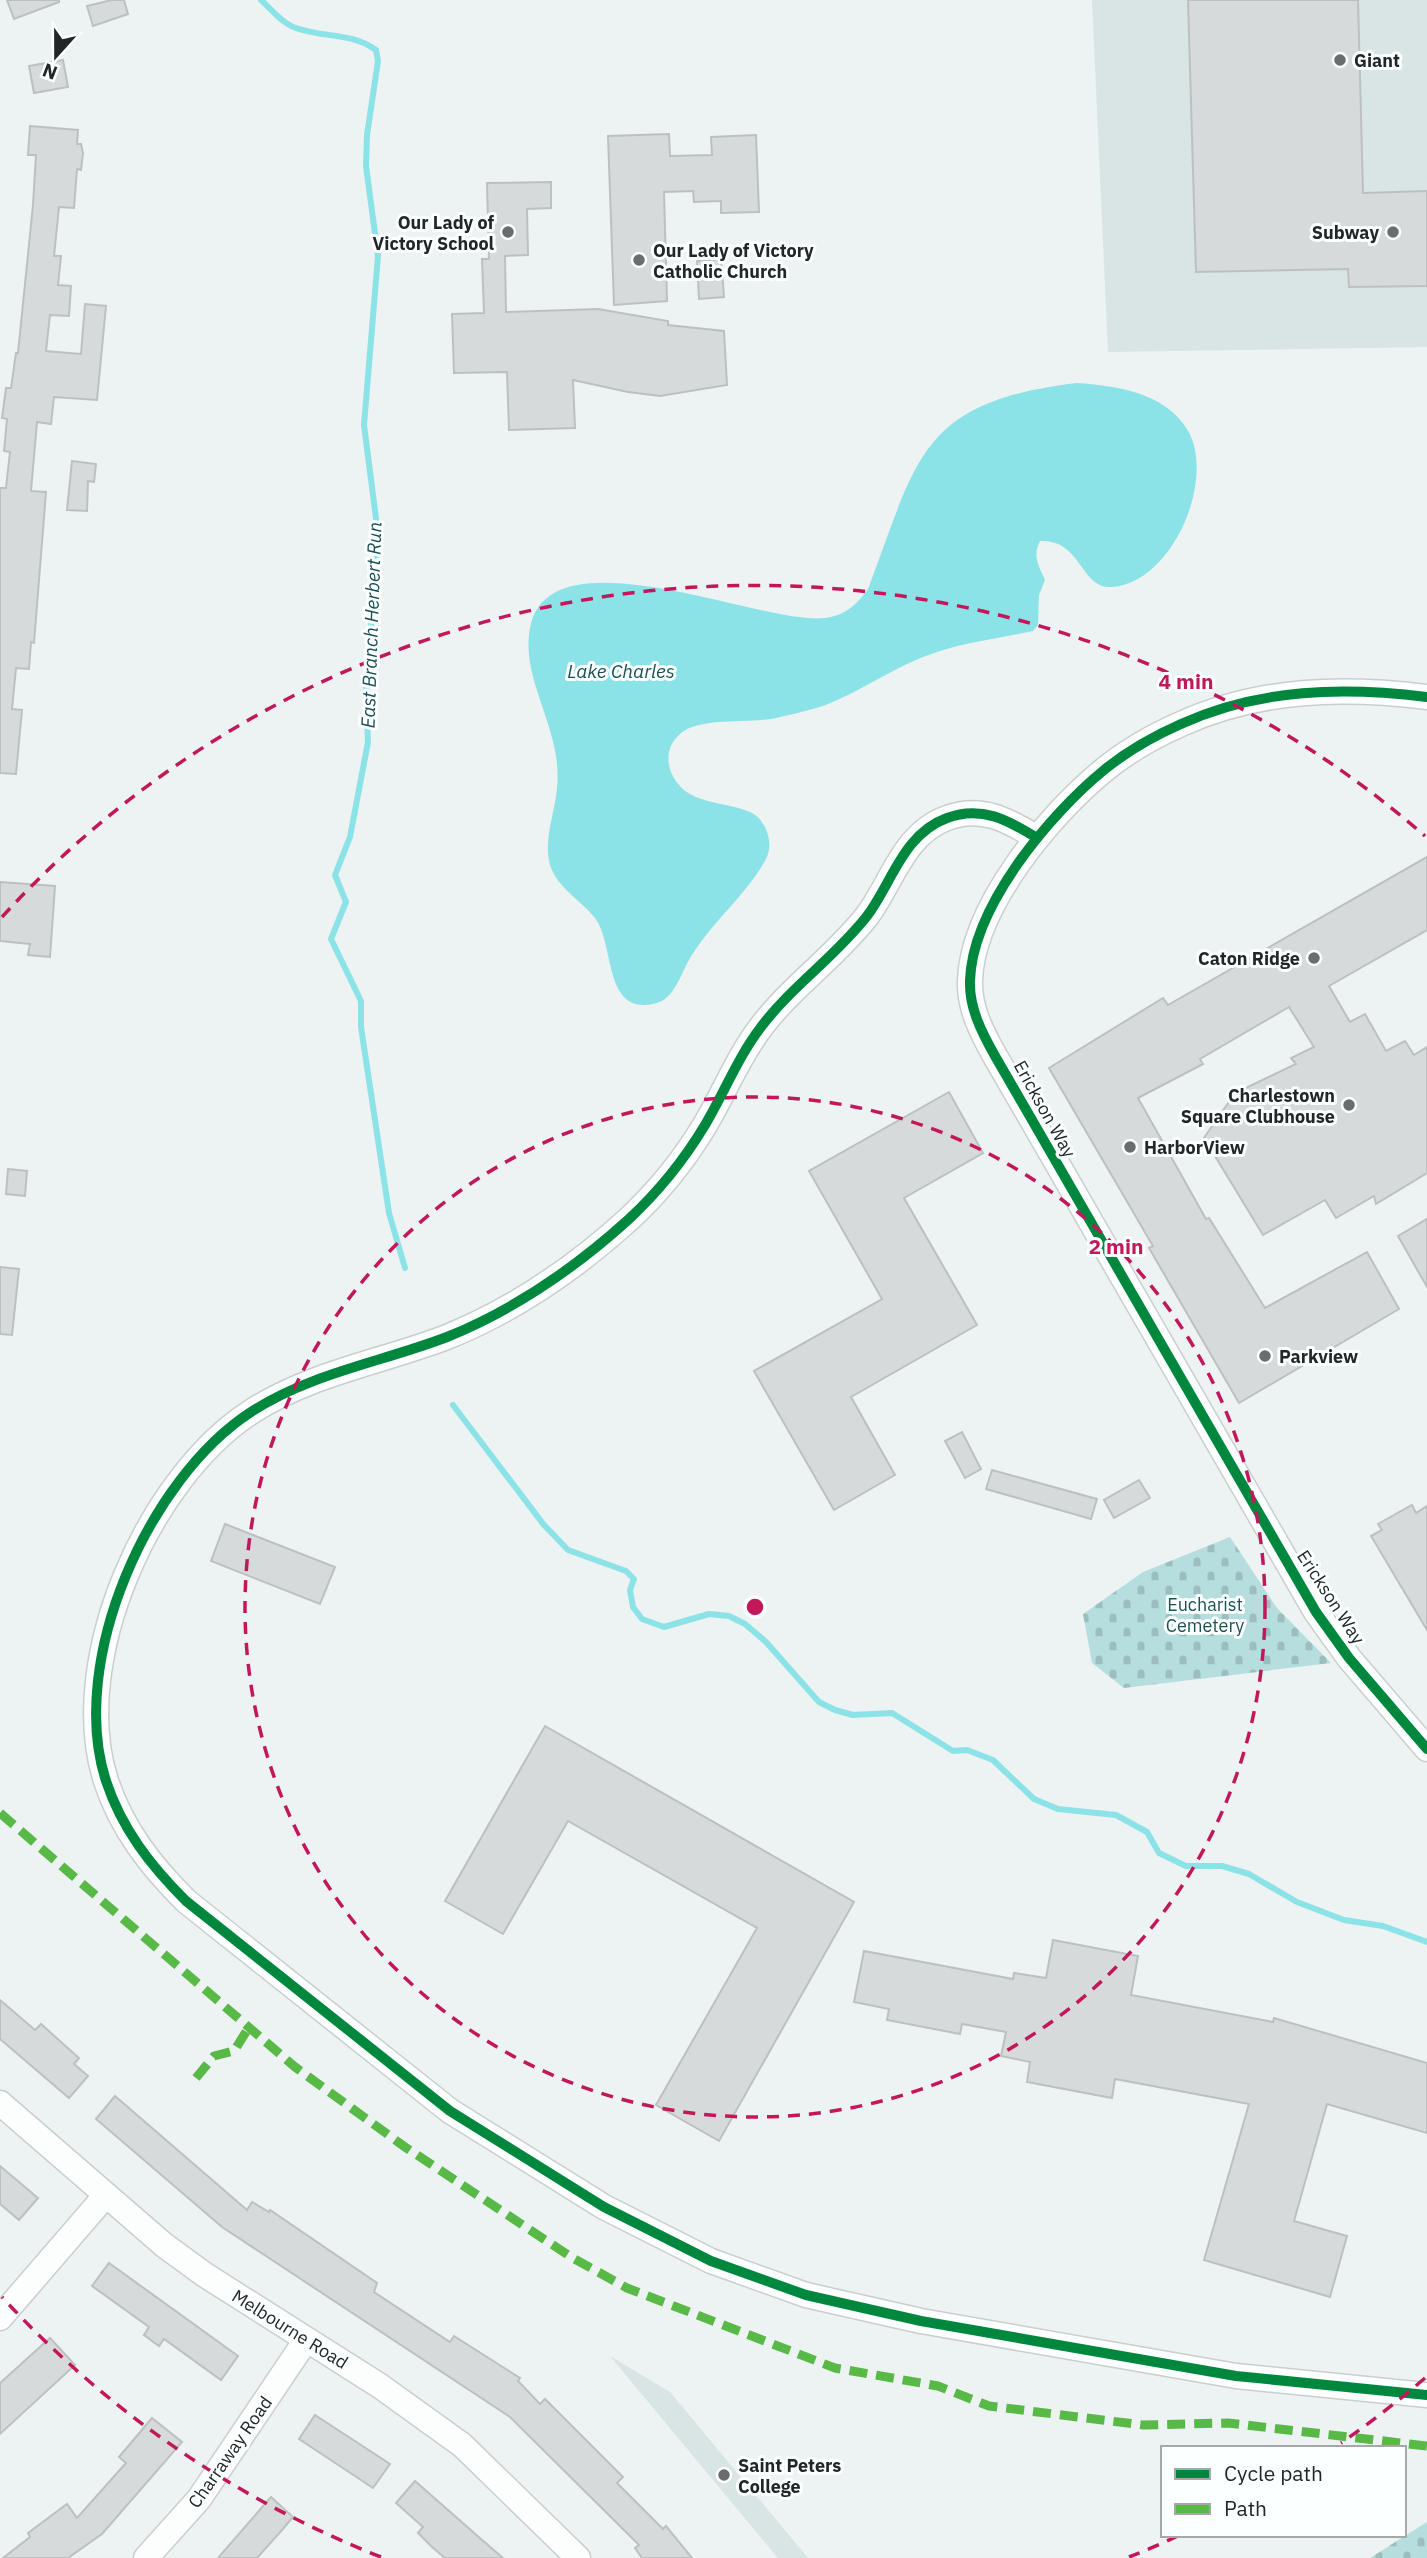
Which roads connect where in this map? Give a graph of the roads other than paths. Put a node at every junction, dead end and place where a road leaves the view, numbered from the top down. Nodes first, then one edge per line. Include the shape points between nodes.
1 (1427, 697) edge
2 (1037, 838) junction
3 (1427, 1749) edge
4 (0, 2103) edge
5 (106, 2195) junction
6 (0, 2318) edge
7 (306, 2340) junction
8 (1427, 2395) edge
9 (568, 2555) edge
10 (146, 2558) edge

1 - 2 street, Erickson Way via 1319,691 1280,695 1181,723 1105,769
2 - 3 street, Erickson Way via 996,901 973,960 972,1007 982,1031 1316,1612
2 - 8 street via 1007,820 966,812 942,819 904,852 869,914 761,1026 676,1169 647,1202 588,1254 525,1300 488,1319 285,1393 224,1431 201,1453 146,1533 111,1623 95,1696 105,1777 134,1842 186,1901 450,2111 663,2239 806,2295 921,2321 1236,2376
4 - 5 street, Melbourne Road
5 - 6 street
5 - 7 street, Melbourne Road via 194,2267
7 - 9 street, Melbourne Road via 462,2445
7 - 10 street, Charraway Road via 199,2498

